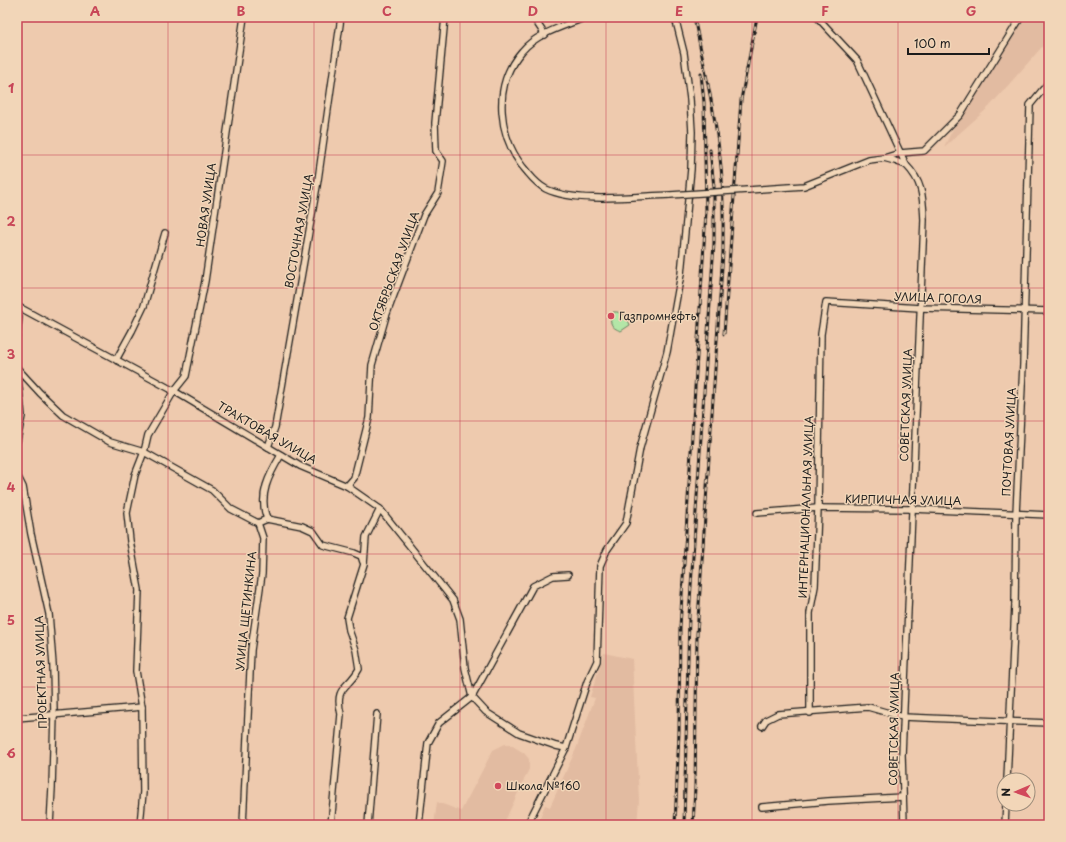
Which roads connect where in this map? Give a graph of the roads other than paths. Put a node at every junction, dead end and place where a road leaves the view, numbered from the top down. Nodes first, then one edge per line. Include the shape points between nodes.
1 (244, 17) edge
2 (341, 17) edge
3 (445, 17) edge
4 (533, 17) edge
5 (586, 17) edge
6 (675, 17) edge
7 (817, 17) edge
8 (1021, 17) edge
9 (545, 34) junction
10 (1049, 82) edge
11 (900, 153) junction
12 (884, 158) junction
13 (906, 166) junction
14 (166, 233) dead end
15 (826, 302) joint
16 (17, 306) edge
17 (920, 308) junction
18 (25, 310) junction
19 (1024, 311) junction
20 (1049, 312) edge
21 (18, 318) edge
22 (17, 334) edge
23 (116, 360) junction
24 (17, 367) edge
25 (174, 391) junction
26 (17, 441) edge
27 (268, 447) junction
28 (144, 452) junction
29 (281, 455) junction
30 (17, 475) edge
31 (348, 486) junction
32 (818, 508) junction
33 (380, 509) junction
34 (912, 509) junction
35 (757, 513) dead end
36 (1016, 514) junction
37 (1049, 515) edge
38 (267, 519) junction
39 (258, 523) junction
40 (364, 564) junction
41 (568, 575) dead end
42 (472, 697) junction
43 (142, 707) junction
44 (810, 712) junction
45 (54, 714) junction
46 (378, 714) dead end
47 (903, 717) junction
48 (17, 718) edge
49 (1010, 722) junction
50 (1049, 723) edge
51 (762, 726) dead end
52 (566, 748) junction
53 (1007, 772) edge
54 (903, 797) junction
55 (762, 807) dead end
56 (1006, 812) edge
57 (50, 825) edge
58 (140, 825) edge
59 (243, 825) edge
60 (331, 825) edge
61 (368, 825) edge
62 (419, 825) edge
63 (527, 825) edge
64 (904, 825) edge
65 (1005, 825) edge

1 - 25 street, НОВАЯ УЛИЦА via 205,281 186,376
2 - 27 street, ВОСТОЧНАЯ УЛИЦА via 318,180 275,427
3 - 31 street, ОКТЯБРЬСКАЯ УЛИЦА via 435,123 436,151 443,161 438,194 424,215 386,316 372,365 369,418 363,446 354,478
4 - 9 street
5 - 9 street
6 - 52 street via 684,53 692,132 681,274 667,352 640,448 626,523 607,550 600,566 597,661 587,682
7 - 11 street, СОВЕТСКАЯ УЛИЦА via 857,60
8 - 11 street via 960,116 924,151
9 - 12 street, bridge via 522,50 512,64 505,81 502,104 503,124 509,146 518,163 545,189 568,196 597,198 804,186 869,160
10 - 19 street, ПОЧТОВАЯ УЛИЦА via 1030,105
11 - 12 street
11 - 13 street, СОВЕТСКАЯ УЛИЦА
12 - 13 street
13 - 17 street, СОВЕТСКАЯ УЛИЦА via 922,189
14 - 23 street via 144,306
15 - 17 street, УЛИЦА ГОГОЛЯ
15 - 32 street, ИНТЕРНАЦИОНАЛЬНАЯ УЛИЦА via 822,334
16 - 18 street, ТРАКТОВАЯ УЛИЦА
17 - 19 street, УЛИЦА ГОГОЛЯ
17 - 34 street, СОВЕТСКАЯ УЛИЦА
18 - 21 street
18 - 23 street, ТРАКТОВАЯ УЛИЦА
19 - 20 street, УЛИЦА ГОГОЛЯ
19 - 36 street, ПОЧТОВАЯ УЛИЦА
21 - 22 street
23 - 25 street, ТРАКТОВАЯ УЛИЦА
24 - 26 street via 22,416
24 - 28 street via 63,415 110,442
25 - 27 street, ТРАКТОВАЯ УЛИЦА
25 - 28 street, НОВАЯ УЛИЦА via 148,435
27 - 29 street, ТРАКТОВАЯ УЛИЦА
28 - 39 street via 212,490 231,509
28 - 43 street, НОВАЯ УЛИЦА via 135,475 127,513 139,590 136,671
29 - 31 street, ТРАКТОВАЯ УЛИЦА via 300,466
29 - 38 street via 265,487 264,511
30 - 45 street, ПРОЕКТНАЯ УЛИЦА via 23,487 49,614
31 - 33 street, ТРАКТОВАЯ УЛИЦА
32 - 34 street, КИРПИЧНАЯ УЛИЦА
32 - 35 street, КИРПИЧНАЯ УЛИЦА
32 - 44 street, ИНТЕРНАЦИОНАЛЬНАЯ УЛИЦА via 815,586 810,613
33 - 40 street via 366,537
33 - 42 street, ТРАКТОВАЯ УЛИЦА via 453,600 460,619 465,668
34 - 36 street, КИРПИЧНАЯ УЛИЦА
34 - 47 street, СОВЕТСКАЯ УЛИЦА
36 - 37 street, КИРПИЧНАЯ УЛИЦА
36 - 49 street, ПОЧТОВАЯ УЛИЦА
38 - 39 street
38 - 40 street via 302,526 313,531 323,545 361,556
39 - 59 street, УЛИЦА ЩЕТИНКИНА via 263,538 262,574 251,650
40 - 60 street via 347,618 360,670 339,694 341,714
41 - 42 street via 553,576 533,586
42 - 52 street via 486,712 519,733
42 - 62 street via 439,723 428,744
43 - 45 street
43 - 58 street, НОВАЯ УЛИЦА via 143,792
44 - 47 street via 868,707
44 - 51 street via 778,714 766,720
45 - 48 street
45 - 57 street, ПРОЕКТНАЯ УЛИЦА
46 - 61 street
47 - 49 street
47 - 54 street, СОВЕТСКАЯ УЛИЦА
49 - 50 street
49 - 53 street, ПОЧТОВАЯ УЛИЦА
52 - 63 street
54 - 55 street
54 - 64 street, СОВЕТСКАЯ УЛИЦА
56 - 65 street

